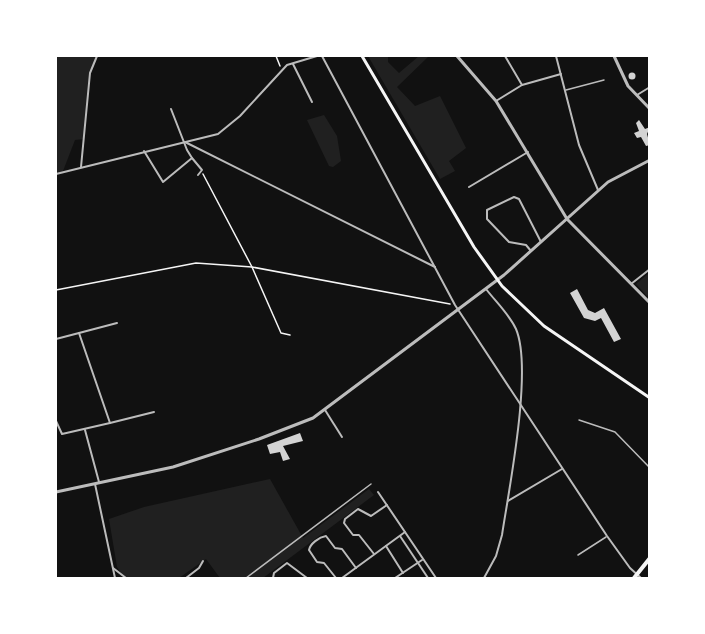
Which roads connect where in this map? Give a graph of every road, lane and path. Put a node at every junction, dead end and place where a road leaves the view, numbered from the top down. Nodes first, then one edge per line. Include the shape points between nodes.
1 (98, 56) edge
2 (276, 56) edge
3 (317, 56) edge
4 (322, 56) edge
5 (362, 56) edge
6 (457, 56) edge
7 (505, 56) edge
8 (556, 56) edge
9 (614, 56) edge
10 (293, 64) junction
11 (287, 65) junction
12 (561, 74) junction
13 (604, 80) dead end
14 (522, 85) junction
15 (650, 87) edge
16 (565, 91) junction
17 (637, 95) junction
18 (496, 101) junction
19 (312, 102) dead end
20 (171, 109) dead end
21 (650, 110) edge
22 (185, 142) junction
23 (144, 150) junction
24 (528, 152) junction
25 (192, 158) junction
26 (650, 160) edge
27 (81, 167) junction
28 (202, 170) junction
29 (56, 174) edge
30 (198, 175) dead end
31 (469, 187) dead end
32 (598, 191) junction
33 (567, 219) junction
34 (541, 242) junction
35 (531, 251) junction
36 (252, 267) junction
37 (435, 267) junction
38 (650, 268) edge
39 (631, 284) junction
40 (487, 288) junction
41 (56, 290) edge
42 (649, 300) edge
43 (457, 307) junction
44 (117, 323) dead end
45 (79, 333) junction
46 (290, 335) dead end
47 (56, 339) edge
48 (650, 398) edge
49 (520, 404) junction
50 (324, 410) junction
51 (154, 412) dead end
52 (579, 420) dead end
53 (56, 421) edge
54 (110, 423) junction
55 (85, 430) junction
56 (342, 437) dead end
57 (562, 468) junction
58 (650, 468) edge
59 (97, 484) junction
60 (371, 484) dead end
61 (56, 492) edge
62 (378, 492) dead end
63 (507, 501) junction
64 (387, 505) junction
65 (405, 532) junction
66 (399, 536) junction
67 (607, 536) junction
68 (386, 546) junction
69 (374, 555) junction
70 (578, 555) dead end
71 (650, 558) edge
72 (423, 560) junction
73 (203, 561) dead end
74 (418, 563) junction
75 (113, 568) junction
76 (356, 568) junction
77 (121, 573) junction
78 (403, 573) junction
79 (635, 577) edge
80 (115, 578) edge
81 (126, 579) edge
82 (186, 579) edge
83 (246, 579) edge
84 (273, 579) edge
85 (308, 579) edge
86 (336, 579) edge
87 (342, 579) edge
88 (395, 579) edge
89 (428, 579) edge
90 (436, 579) edge
91 (484, 579) edge
92 (641, 579) edge

1 - 27 street via 90,73
2 - 11 path via 280,66
3 - 10 street
4 - 37 street
5 - 48 main road via 474,247 502,286 544,326
6 - 18 street
7 - 14 street
8 - 12 street
9 - 17 street
10 - 11 street
10 - 19 street
11 - 22 street via 223,132
12 - 14 street
12 - 16 street
13 - 16 street
14 - 18 street
15 - 17 street
16 - 32 street via 579,145
17 - 21 street
18 - 24 street
20 - 22 street
22 - 23 street
22 - 25 street
22 - 37 street
23 - 25 street via 164,182
23 - 27 street
24 - 31 street
24 - 33 street
25 - 28 street
26 - 32 street via 622,173
27 - 29 street
28 - 30 street
28 - 36 path
32 - 33 street
33 - 34 street
33 - 39 street
34 - 35 street
34 - 35 street via 519,199 514,197 488,210 487,219 509,242 526,245
35 - 40 street
36 - 41 path via 196,263
36 - 43 path
36 - 46 path via 281,333
37 - 43 street
38 - 39 street
39 - 42 street
40 - 43 street
40 - 49 street via 517,332 522,378
43 - 49 street
43 - 50 street
44 - 45 street
45 - 47 street
45 - 54 street
49 - 57 street
49 - 63 street
50 - 56 street
50 - 59 street via 296,425 218,453
51 - 54 street
52 - 58 street via 615,432
53 - 55 street via 62,434
54 - 55 street
55 - 59 street
57 - 63 street
57 - 67 street
59 - 61 street
59 - 75 street
60 - 83 street
62 - 64 street
63 - 91 street via 500,544
64 - 65 street
64 - 69 street via 371,516 358,509 345,519 353,535 359,536
65 - 66 street
65 - 72 street
66 - 68 street
66 - 74 street
67 - 70 street
67 - 79 street
68 - 69 street
68 - 78 street
69 - 76 street
71 - 79 main road
72 - 74 street
72 - 90 street
73 - 82 street
74 - 78 street
74 - 89 street
75 - 77 street
75 - 80 street
76 - 86 street via 342,549 322,536 309,550
76 - 87 street
77 - 80 street
77 - 81 street
78 - 88 street
79 - 92 street
84 - 85 street via 274,573 287,563

